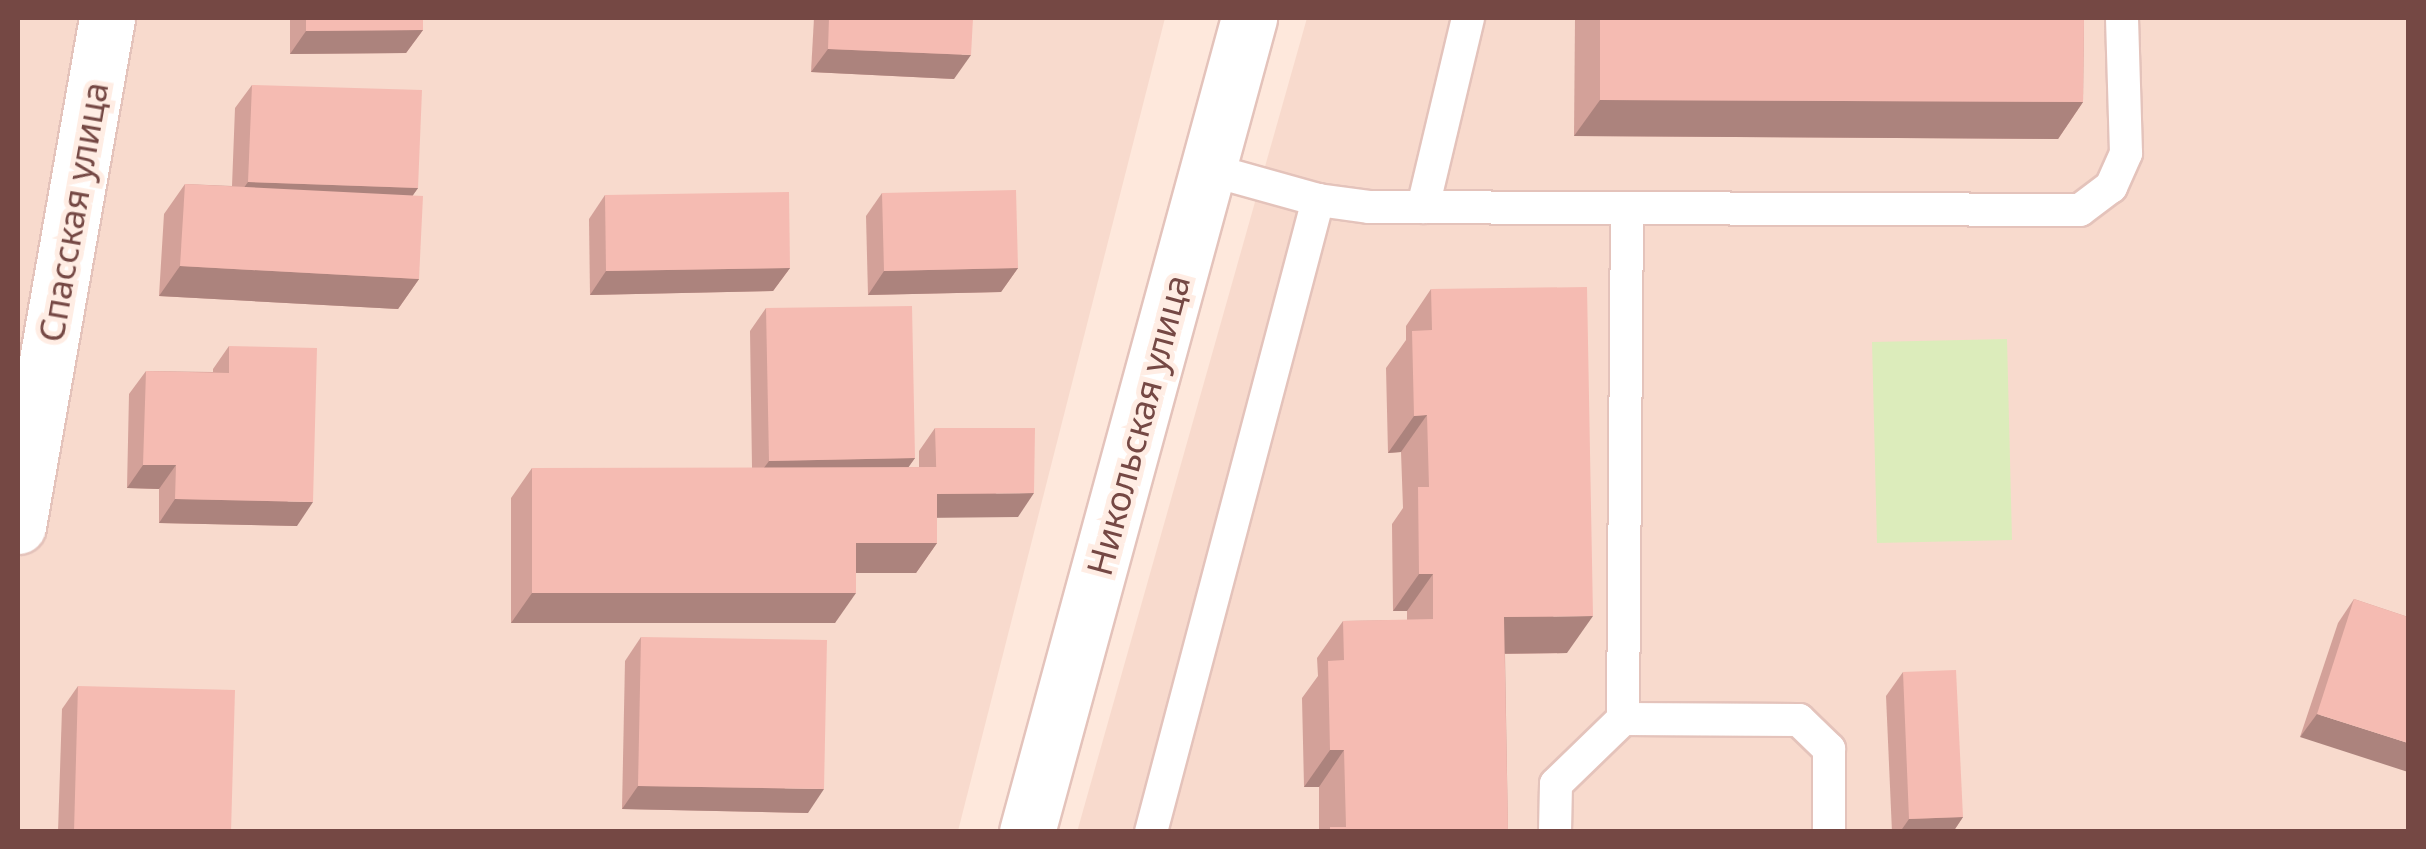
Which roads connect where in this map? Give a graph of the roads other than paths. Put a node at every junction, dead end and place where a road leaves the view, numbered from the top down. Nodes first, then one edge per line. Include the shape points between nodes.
1 (107, 18) edge
2 (1248, 18) edge
3 (1468, 18) edge
4 (2122, 18) edge
5 (1208, 169) junction
6 (1318, 200) junction
7 (1423, 207) junction
8 (1627, 208) junction
9 (18, 526) edge
10 (1624, 719) junction
11 (1027, 832) edge
12 (1150, 832) edge
13 (1555, 832) edge
14 (1830, 832) edge

1 - 9 street, Спасская улица
2 - 5 street, Никольская улица
3 - 7 lane
4 - 8 lane via 2126,154 2111,187 2080,210
5 - 6 lane
5 - 11 street, Никольская улица
6 - 7 lane
6 - 12 lane
7 - 8 lane
8 - 10 lane
10 - 13 lane via 1556,784
10 - 14 lane via 1799,720 1829,749

